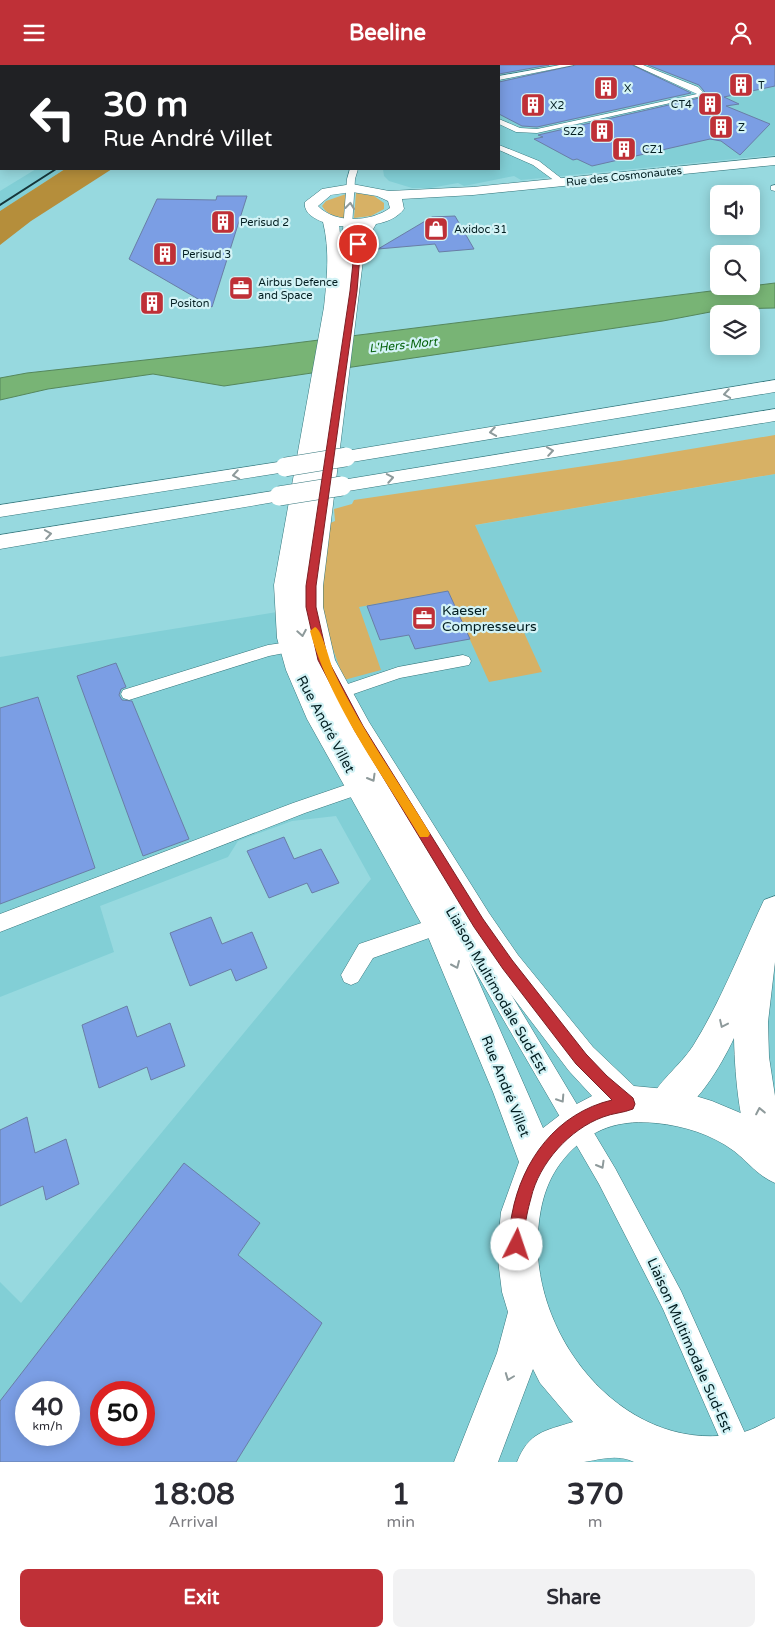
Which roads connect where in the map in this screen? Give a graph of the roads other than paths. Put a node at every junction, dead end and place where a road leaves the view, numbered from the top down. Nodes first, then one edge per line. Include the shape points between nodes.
1 (571, 65) edge
2 (637, 65) edge
3 (500, 78) edge
4 (500, 122) edge
5 (500, 147) edge
6 (775, 161) edge
7 (354, 170) edge
8 (330, 178) dead end
9 (562, 182) junction
10 (352, 188) junction
11 (472, 191) junction
12 (327, 192) junction
13 (389, 195) junction
14 (397, 209) junction
15 (330, 220) junction
16 (370, 222) junction
17 (348, 223) junction
18 (341, 312) junction
19 (726, 376) dead end
20 (775, 386) edge
21 (775, 415) edge
22 (347, 448) junction
23 (302, 506) junction
24 (8, 510) edge
25 (0, 542) edge
26 (289, 647) junction
27 (463, 661) dead end
28 (339, 693) junction
29 (129, 694) dead end
30 (360, 787) junction
31 (770, 921) edge
32 (0, 923) edge
33 (439, 926) junction
34 (351, 975) dead end
35 (628, 1104) junction
36 (666, 1104) junction
37 (577, 1123) junction
38 (773, 1161) edge
39 (538, 1163) junction
40 (528, 1314) junction
41 (627, 1436) junction
42 (753, 1452) edge
43 (673, 1458) edge
44 (476, 1462) edge
45 (539, 1462) edge

1 - 3 lane
2 - 4 lane via 695,89 702,95 537,131 511,128
5 - 9 lane via 536,163
6 - 9 main road, Rue des Cosmonautes
7 - 10 lane
8 - 12 main road
9 - 11 main road, Rue des Cosmonautes
10 - 12 main road, Rue des Cosmonautes
10 - 13 main road, Rue des Cosmonautes via 373,185
17 -> 10 lane
11 - 13 main road, Rue des Cosmonautes
11 - 14 main road, Rue des Cosmonautes via 418,201
12 - 15 main road via 317,197 311,207
13 - 14 main road via 398,204
14 - 16 main road, Rue des Cosmonautes
15 - 17 main road
15 - 18 main road, Rue André Villet via 337,251
16 - 17 main road
16 - 18 main road, Rue André Villet via 358,244
17 - 18 lane, Rue André Villet
18 - 23 main road, Rue André Villet via 328,393
19 - 22 main road
20 -> 22 main road
23 -> 21 main road, bridge via 342,486
22 -> 24 main road, bridge
25 -> 23 main road
23 - 26 main road, Rue André Villet via 284,605
23 - 28 main road, Rue André Villet via 311,607 323,660
23 -> 37 lane, Liaison Multimodale Sud-Est via 298,583 300,621 303,642 321,691
26 - 29 lane
26 - 30 main road, Rue André Villet via 307,695
27 - 28 lane via 398,673
28 - 35 main road, Rue André Villet via 478,923 507,965 581,1059
30 - 32 lane
30 - 33 main road, Rue André Villet
31 -> 36 main road via 704,1060
38 -> 31 main road via 754,1080 751,1023 755,981
33 - 34 lane via 366,951
33 -> 39 main road, Rue André Villet
35 - 36 main road
35 - 37 main road via 601,1110
36 - 38 main road via 703,1114 738,1132
37 - 39 main road via 555,1141
37 -> 42 lane, Liaison Multimodale Sud-Est
39 - 40 main road via 523,1195 516,1232 518,1272
40 - 41 main road via 544,1350 566,1383 594,1413
40 -> 44 main road via 518,1353
41 - 43 main road
41 - 45 main road via 596,1436 549,1452
42 - 43 main road via 706,1459

